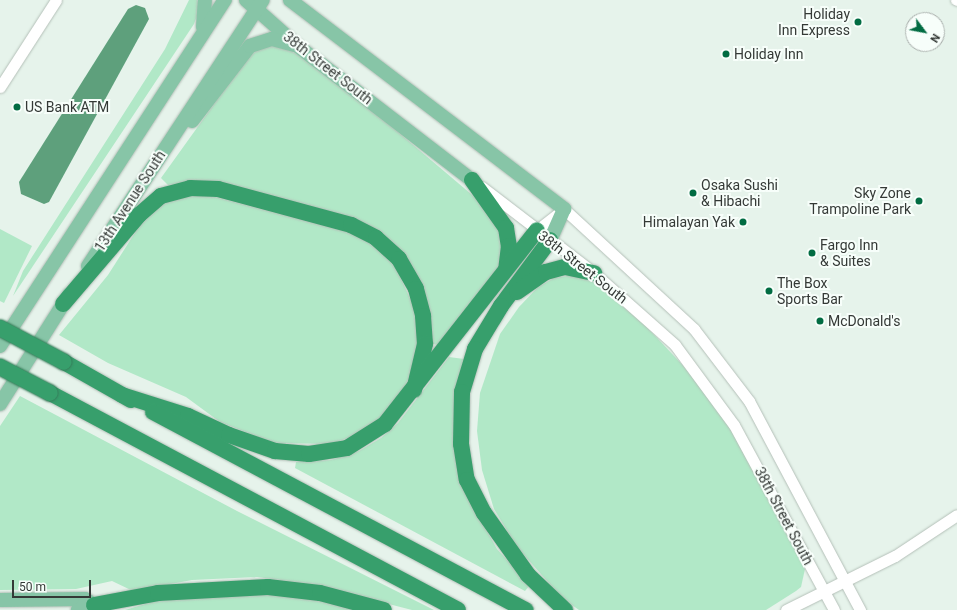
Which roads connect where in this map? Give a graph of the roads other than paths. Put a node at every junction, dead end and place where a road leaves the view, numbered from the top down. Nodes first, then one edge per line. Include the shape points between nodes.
1 (56, 0) edge
2 (206, 0) edge
3 (225, 0) edge
4 (246, 0) edge
5 (290, 0) edge
6 (260, 5) edge
7 (198, 41) junction
8 (300, 47) junction
9 (0, 87) edge
10 (153, 166) junction
11 (472, 180) junction
12 (564, 209) junction
13 (537, 230) junction
14 (550, 240) junction
15 (506, 269) junction
16 (594, 273) junction
17 (64, 304) junction
18 (501, 306) junction
19 (0, 328) edge
20 (0, 346) edge
21 (0, 367) edge
22 (414, 390) junction
23 (122, 395) junction
24 (0, 404) edge
25 (957, 515) edge
26 (845, 581) junction
27 (824, 591) junction
28 (0, 600) edge
29 (94, 608) edge
30 (78, 610) edge
31 (384, 610) edge
32 (458, 610) edge
33 (526, 610) edge
34 (566, 610) edge
35 (786, 610) edge
36 (834, 610) edge
37 (860, 610) edge

1 - 9 street
2 - 7 main road via 206,20
3 - 7 main road
4 - 6 main road, 38th Street South
5 - 12 main road, 38th Street South
6 - 8 main road, 38th Street South
6 - 10 main road, 13th Avenue South
7 - 20 main road
8 - 10 main road via 272,39 250,46
8 - 11 main road, 38th Street South
10 - 17 main road, 13th Avenue South
11 - 13 street, 38th Street South
11 - 15 highway via 506,228 509,246
12 - 13 street
12 - 14 main road
12 - 26 street, 38th Street South via 667,301 726,368 753,408
13 - 14 street, 38th Street South
13 - 15 highway
14 - 16 street, 38th Street South
14 - 18 highway
15 - 22 highway
16 - 18 highway via 565,267 546,272
16 - 27 street, 38th Street South via 675,344 734,425
17 - 22 highway via 138,215 161,196 190,188 218,189 351,225 376,238 399,259 416,289 423,316 425,344
17 - 24 main road, 13th Avenue South
18 - 34 highway via 475,349 462,392 461,444 467,480 484,513 524,570
19 - 23 highway, bridge
21 - 32 highway, bridge
22 - 23 highway via 385,424 347,448 309,454 275,451 188,416
23 - 33 highway
25 - 26 street via 927,538
26 - 27 street
26 - 37 street, 38th Street South
27 - 35 street
27 - 36 street, 38th Street South
28 - 29 main road via 85,599
29 - 30 main road
29 - 31 highway via 158,593 268,587 320,593

